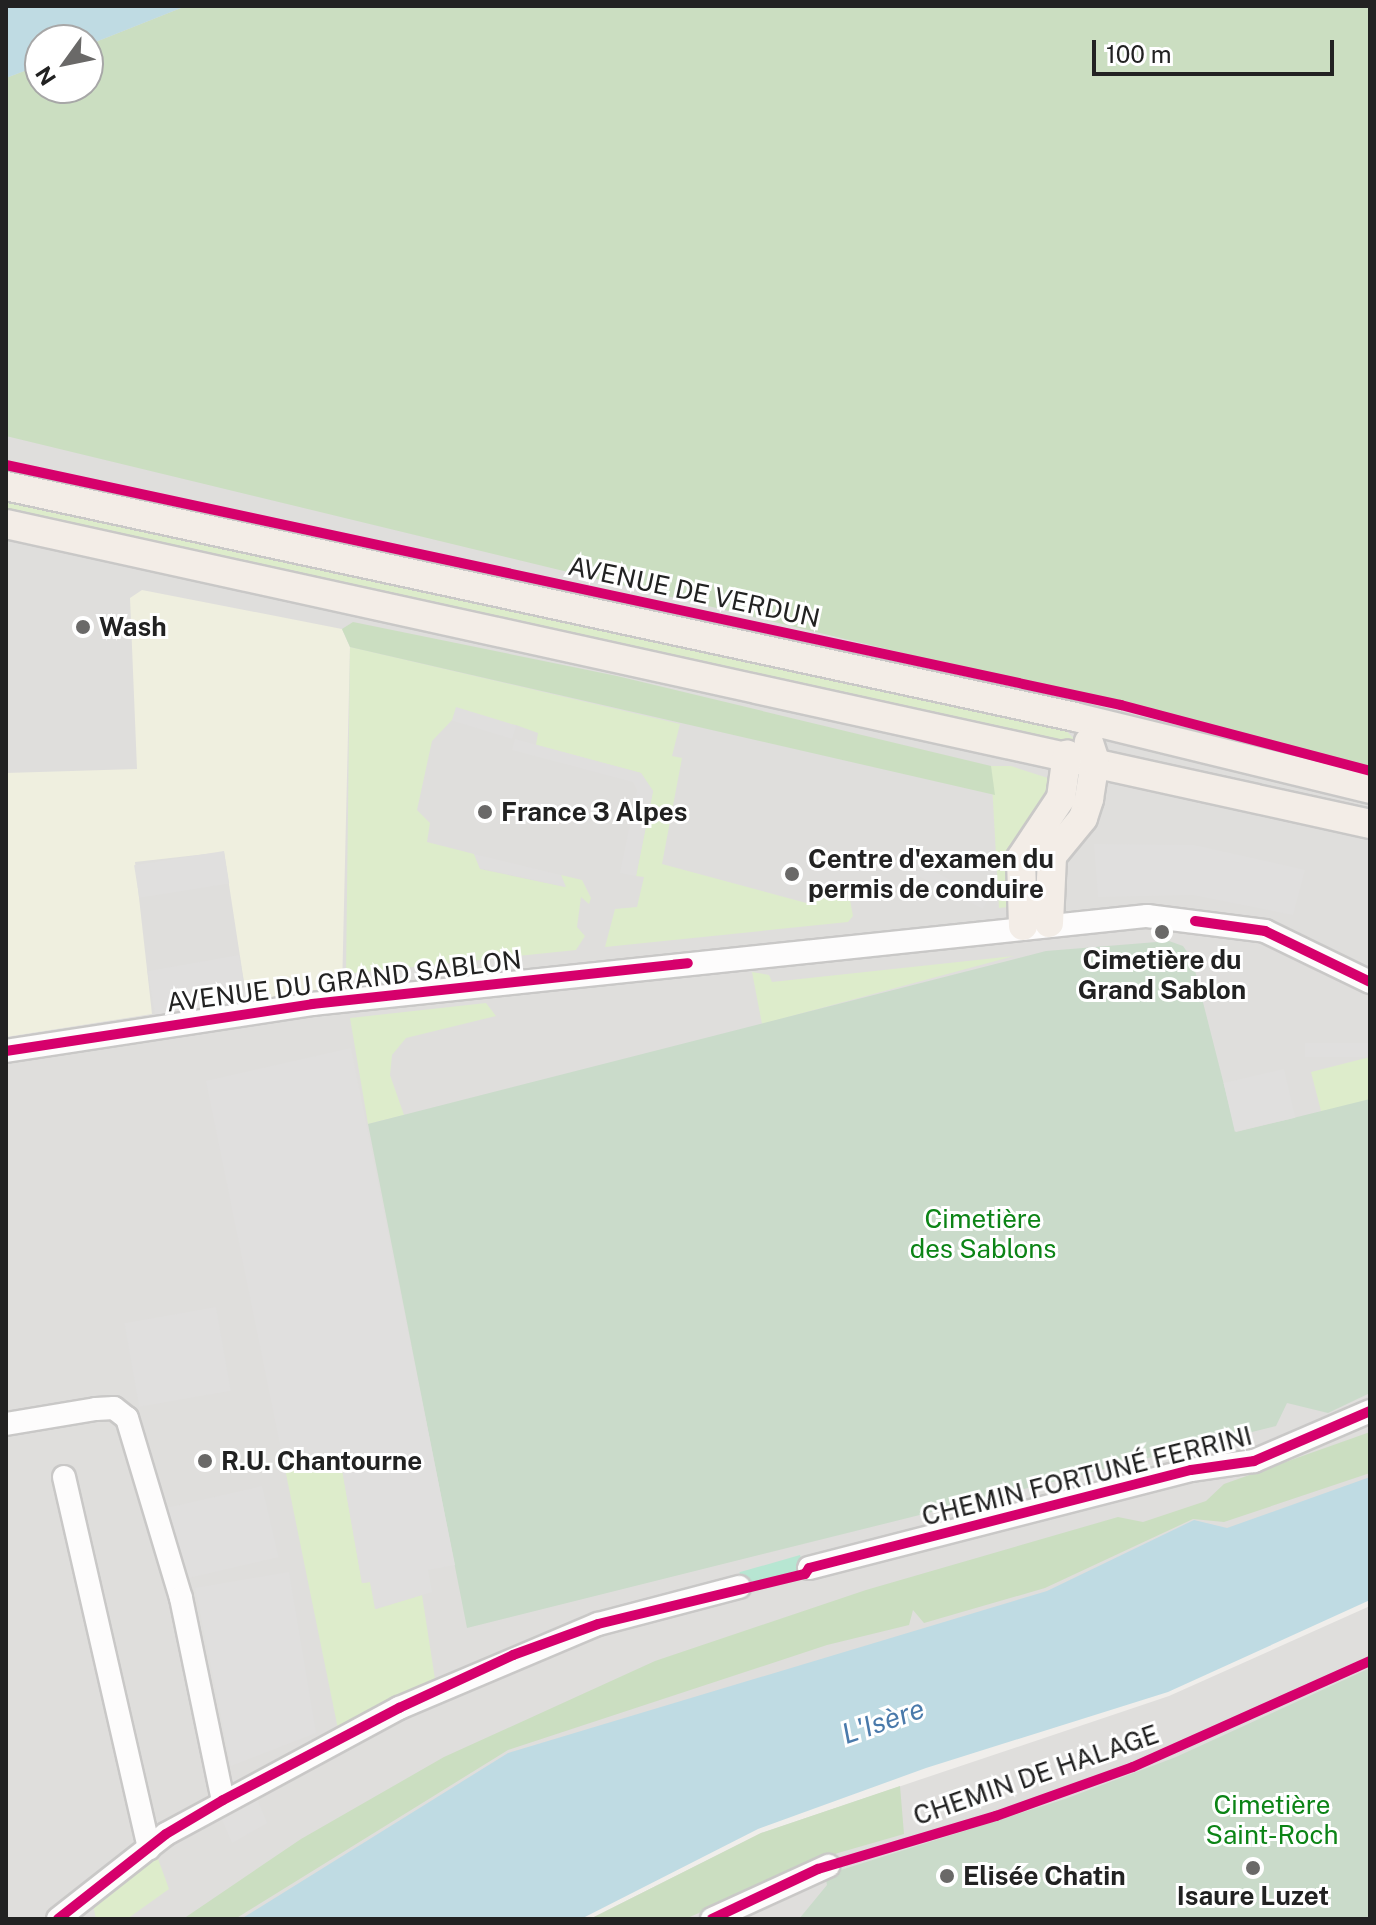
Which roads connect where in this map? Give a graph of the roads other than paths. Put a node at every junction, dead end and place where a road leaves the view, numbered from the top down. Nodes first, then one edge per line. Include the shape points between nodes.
1 (6, 486) edge
2 (6, 524) edge
3 (1075, 717) junction
4 (1084, 754) junction
5 (1305, 774) junction
6 (1370, 789) edge
7 (1370, 824) edge
8 (1036, 924) junction
9 (1370, 982) edge
10 (6, 1051) edge
11 (1370, 1411) edge
12 (6, 1424) edge
13 (64, 1477) dead end
14 (809, 1568) dead end
15 (739, 1587) dead end
16 (223, 1800) junction
17 (149, 1848) junction
18 (828, 1866) dead end
19 (58, 1919) edge
20 (712, 1919) edge

1 - 3 main road, AVENUE DE VERDUN
2 - 4 main road
3 - 4 main road
3 - 5 main road, AVENUE DE VERDUN
4 - 5 main road
4 - 7 main road
4 - 8 main road via 1083,818 1052,856
5 - 6 main road, AVENUE DE VERDUN
8 - 9 street, AVENUE DU GRAND SABLON via 1158,915 1236,924 1300,944
8 - 10 street, AVENUE DU GRAND SABLON via 312,1004
11 - 14 street, CHEMIN FORTUNÉ FERRINI via 1254,1461 1191,1470
12 - 16 street via 114,1408 127,1418 181,1598
13 - 17 street
15 - 16 street via 598,1624 513,1655
16 - 17 street
17 - 19 street
18 - 20 street

